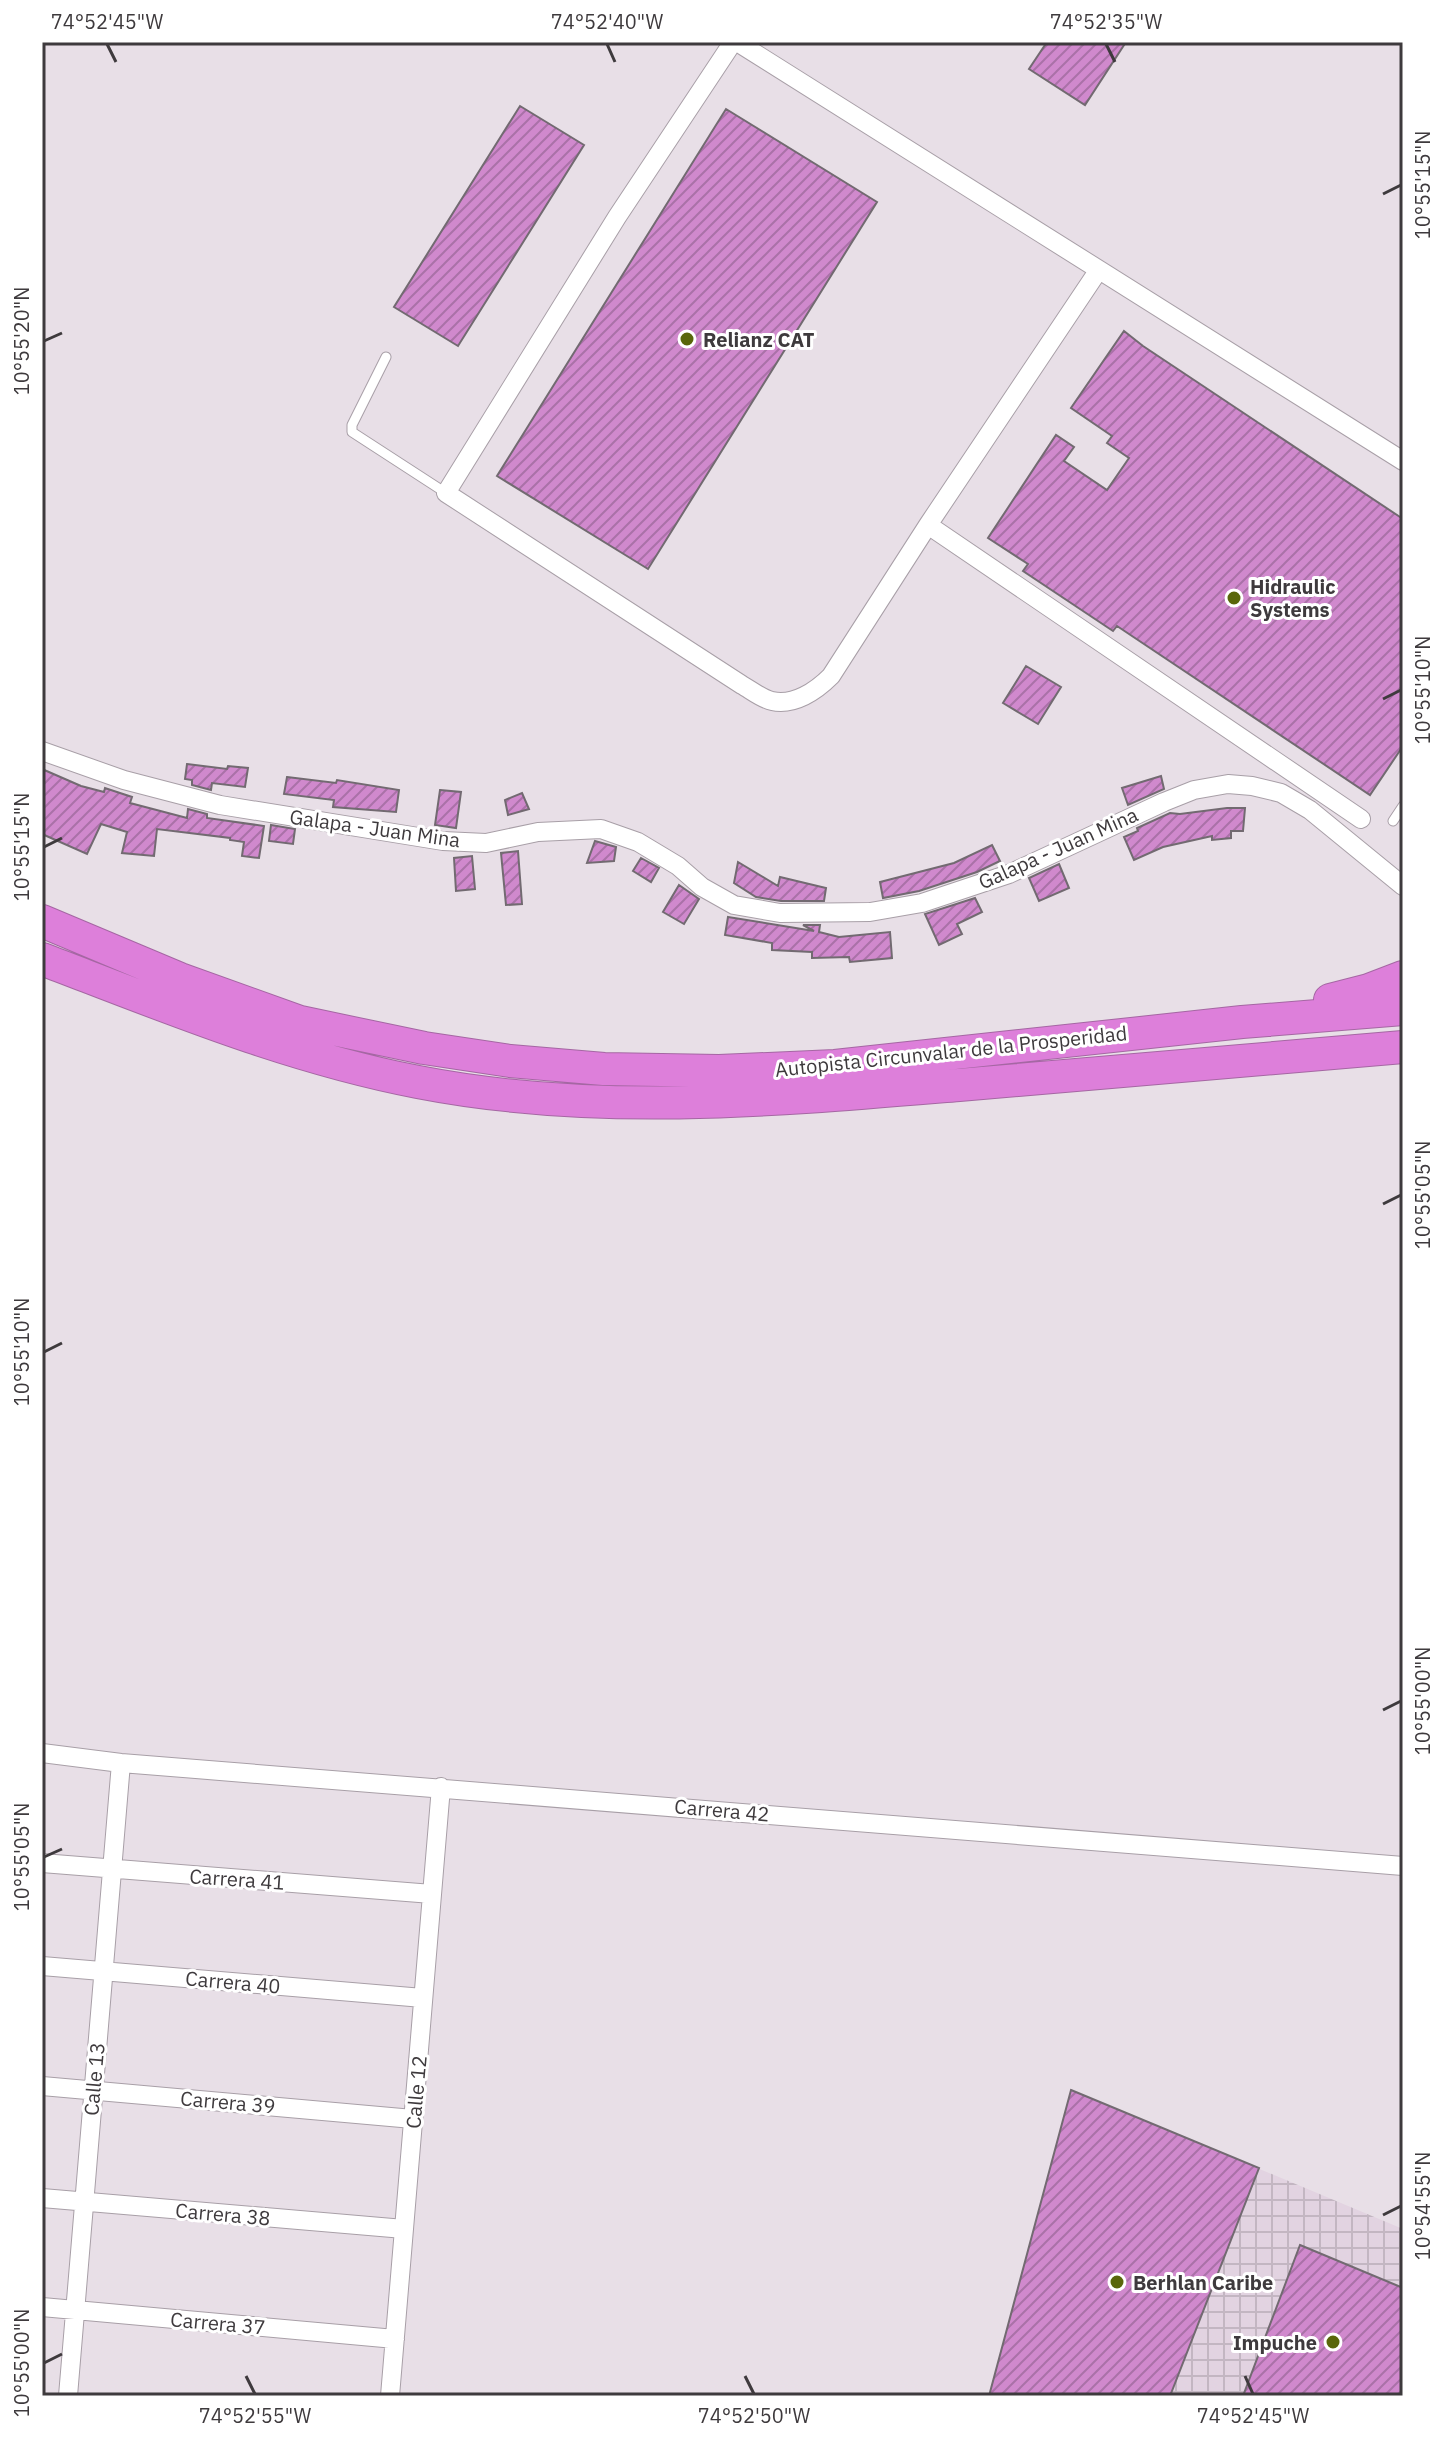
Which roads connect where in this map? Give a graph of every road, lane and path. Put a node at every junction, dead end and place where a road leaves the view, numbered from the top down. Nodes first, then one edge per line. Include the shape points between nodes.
1 (735, 42) edge
2 (1098, 271) junction
3 (386, 357) dead end
4 (1403, 461) edge
5 (446, 493) junction
6 (928, 525) junction
7 (42, 751) edge
8 (1403, 806) edge
9 (1361, 819) dead end
10 (1393, 821) dead end
11 (1403, 886) edge
12 (42, 921) edge
13 (42, 959) edge
14 (1403, 977) edge
15 (1403, 1009) edge
16 (1242, 1022) junction
17 (1403, 1047) edge
18 (1249, 1061) junction
19 (1403, 1069) edge
20 (42, 1753) edge
21 (121, 1763) junction
22 (441, 1787) junction
23 (42, 1863) edge
24 (1403, 1866) edge
25 (112, 1870) junction
26 (432, 1894) junction
27 (42, 1966) edge
28 (103, 1971) junction
29 (423, 1998) junction
30 (42, 2086) edge
31 (93, 2091) junction
32 (413, 2119) junction
33 (42, 2198) edge
34 (84, 2201) junction
35 (404, 2229) junction
36 (42, 2307) edge
37 (75, 2310) junction
38 (395, 2339) junction
39 (68, 2396) edge
40 (390, 2396) edge

1 - 2 street
1 - 5 street via 617,217
2 - 4 street
2 - 6 street
3 - 5 lane via 352,432
5 - 6 street via 772,701 795,700 831,676
6 - 9 street
7 - 11 street, Galapa - Juan Mina via 220,805 443,841 486,843 538,832 601,829 638,842 734,905 780,913 870,912 922,903 1009,874 1194,790 1228,784 1281,793 1310,810
8 - 10 lane
12 - 16 highway, Autopista Circunvalar de la Prosperidad via 300,1022 424,1048 604,1069 835,1066
13 - 18 highway, Autopista Circunvalar de la Prosperidad via 280,1047 358,1069 422,1083 603,1103 833,1096
14 - 16 highway
15 - 16 highway, Autopista Circunvalar de la Prosperidad
17 - 18 highway, Autopista Circunvalar de la Prosperidad
18 - 19 highway via 1322,1059
20 - 21 street, Carrera 42
21 - 22 street, Carrera 42
21 - 25 street, Calle 13
22 - 24 street, Carrera 42
22 - 26 street, Calle 12
23 - 25 street, Carrera 41
25 - 26 street, Carrera 41
25 - 28 street, Calle 13
26 - 29 street, Calle 12
27 - 28 street, Carrera 40
28 - 29 street, Carrera 40
28 - 31 street, Calle 13
29 - 32 street, Calle 12
30 - 31 street, Carrera 39
31 - 32 street, Carrera 39
31 - 34 street, Calle 13
32 - 35 street, Calle 12
33 - 34 street, Carrera 38
34 - 35 street, Carrera 38
34 - 37 street, Calle 13
35 - 38 street, Calle 12
36 - 37 street, Carrera 37
37 - 38 street, Carrera 37
37 - 39 street, Calle 13
38 - 40 street, Calle 12

